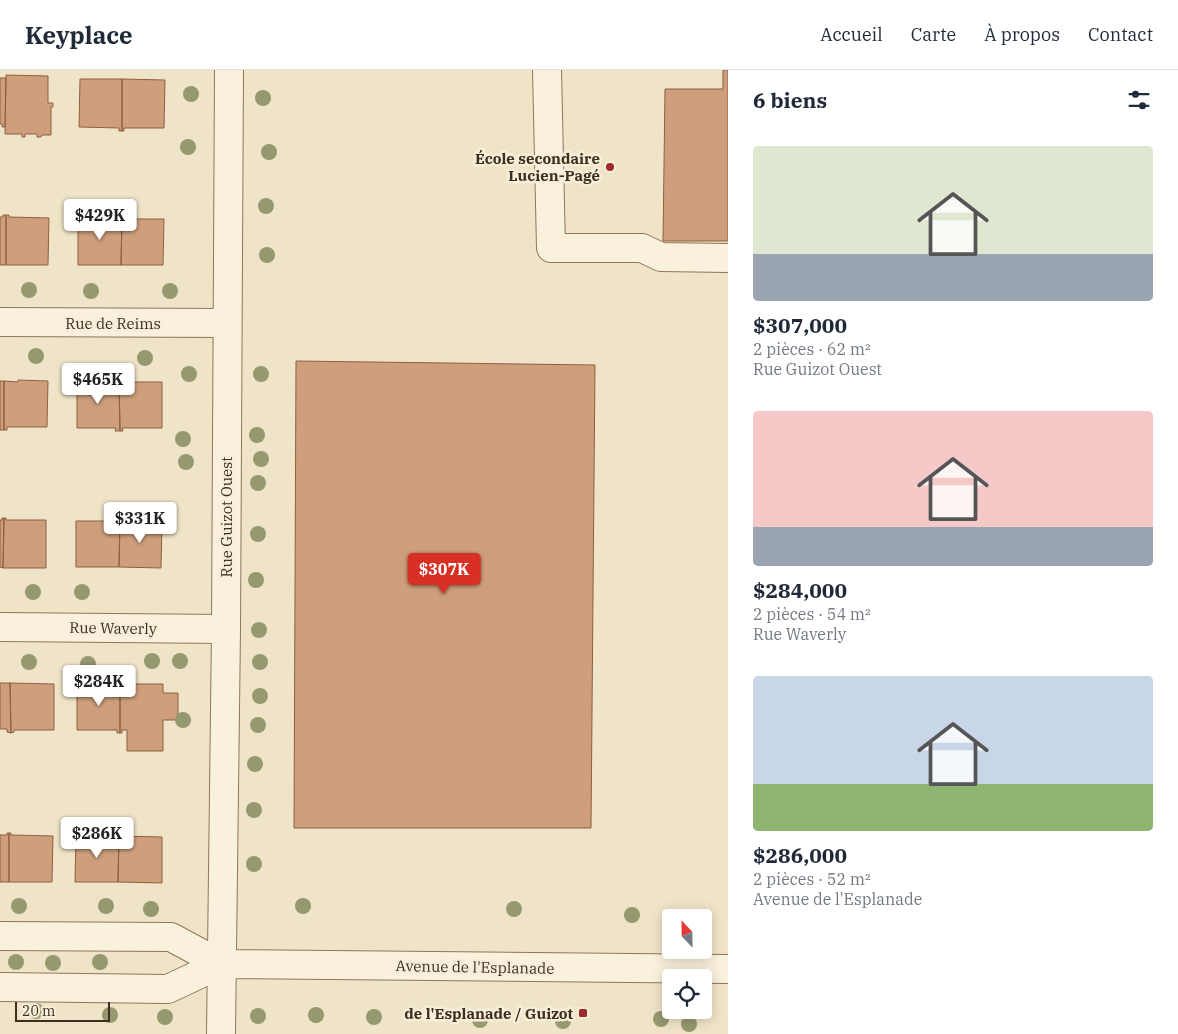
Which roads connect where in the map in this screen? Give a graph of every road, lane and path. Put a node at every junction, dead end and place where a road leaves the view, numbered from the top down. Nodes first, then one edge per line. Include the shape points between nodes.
1 (229, 70) edge
2 (547, 70) edge
3 (728, 258) edge
4 (0, 322) edge
5 (227, 323) junction
6 (0, 627) edge
7 (226, 629) junction
8 (0, 936) edge
9 (221, 964) junction
10 (728, 969) edge
11 (0, 987) edge
12 (220, 1034) edge

1 - 5 street, Rue Guizot Ouest
2 - 3 street via 551,248 642,248 661,257
4 - 5 street, Rue de Reims
5 - 7 street, Rue Guizot Ouest
6 - 7 street, Rue Waverly
7 - 9 street, Rue Guizot Ouest
8 - 9 street, Avenue de l'Esplanade via 170,937
9 - 10 street, Avenue de l'Esplanade
9 - 11 street, Avenue de l'Esplanade via 168,989
9 - 12 street, Rue Guizot Ouest

